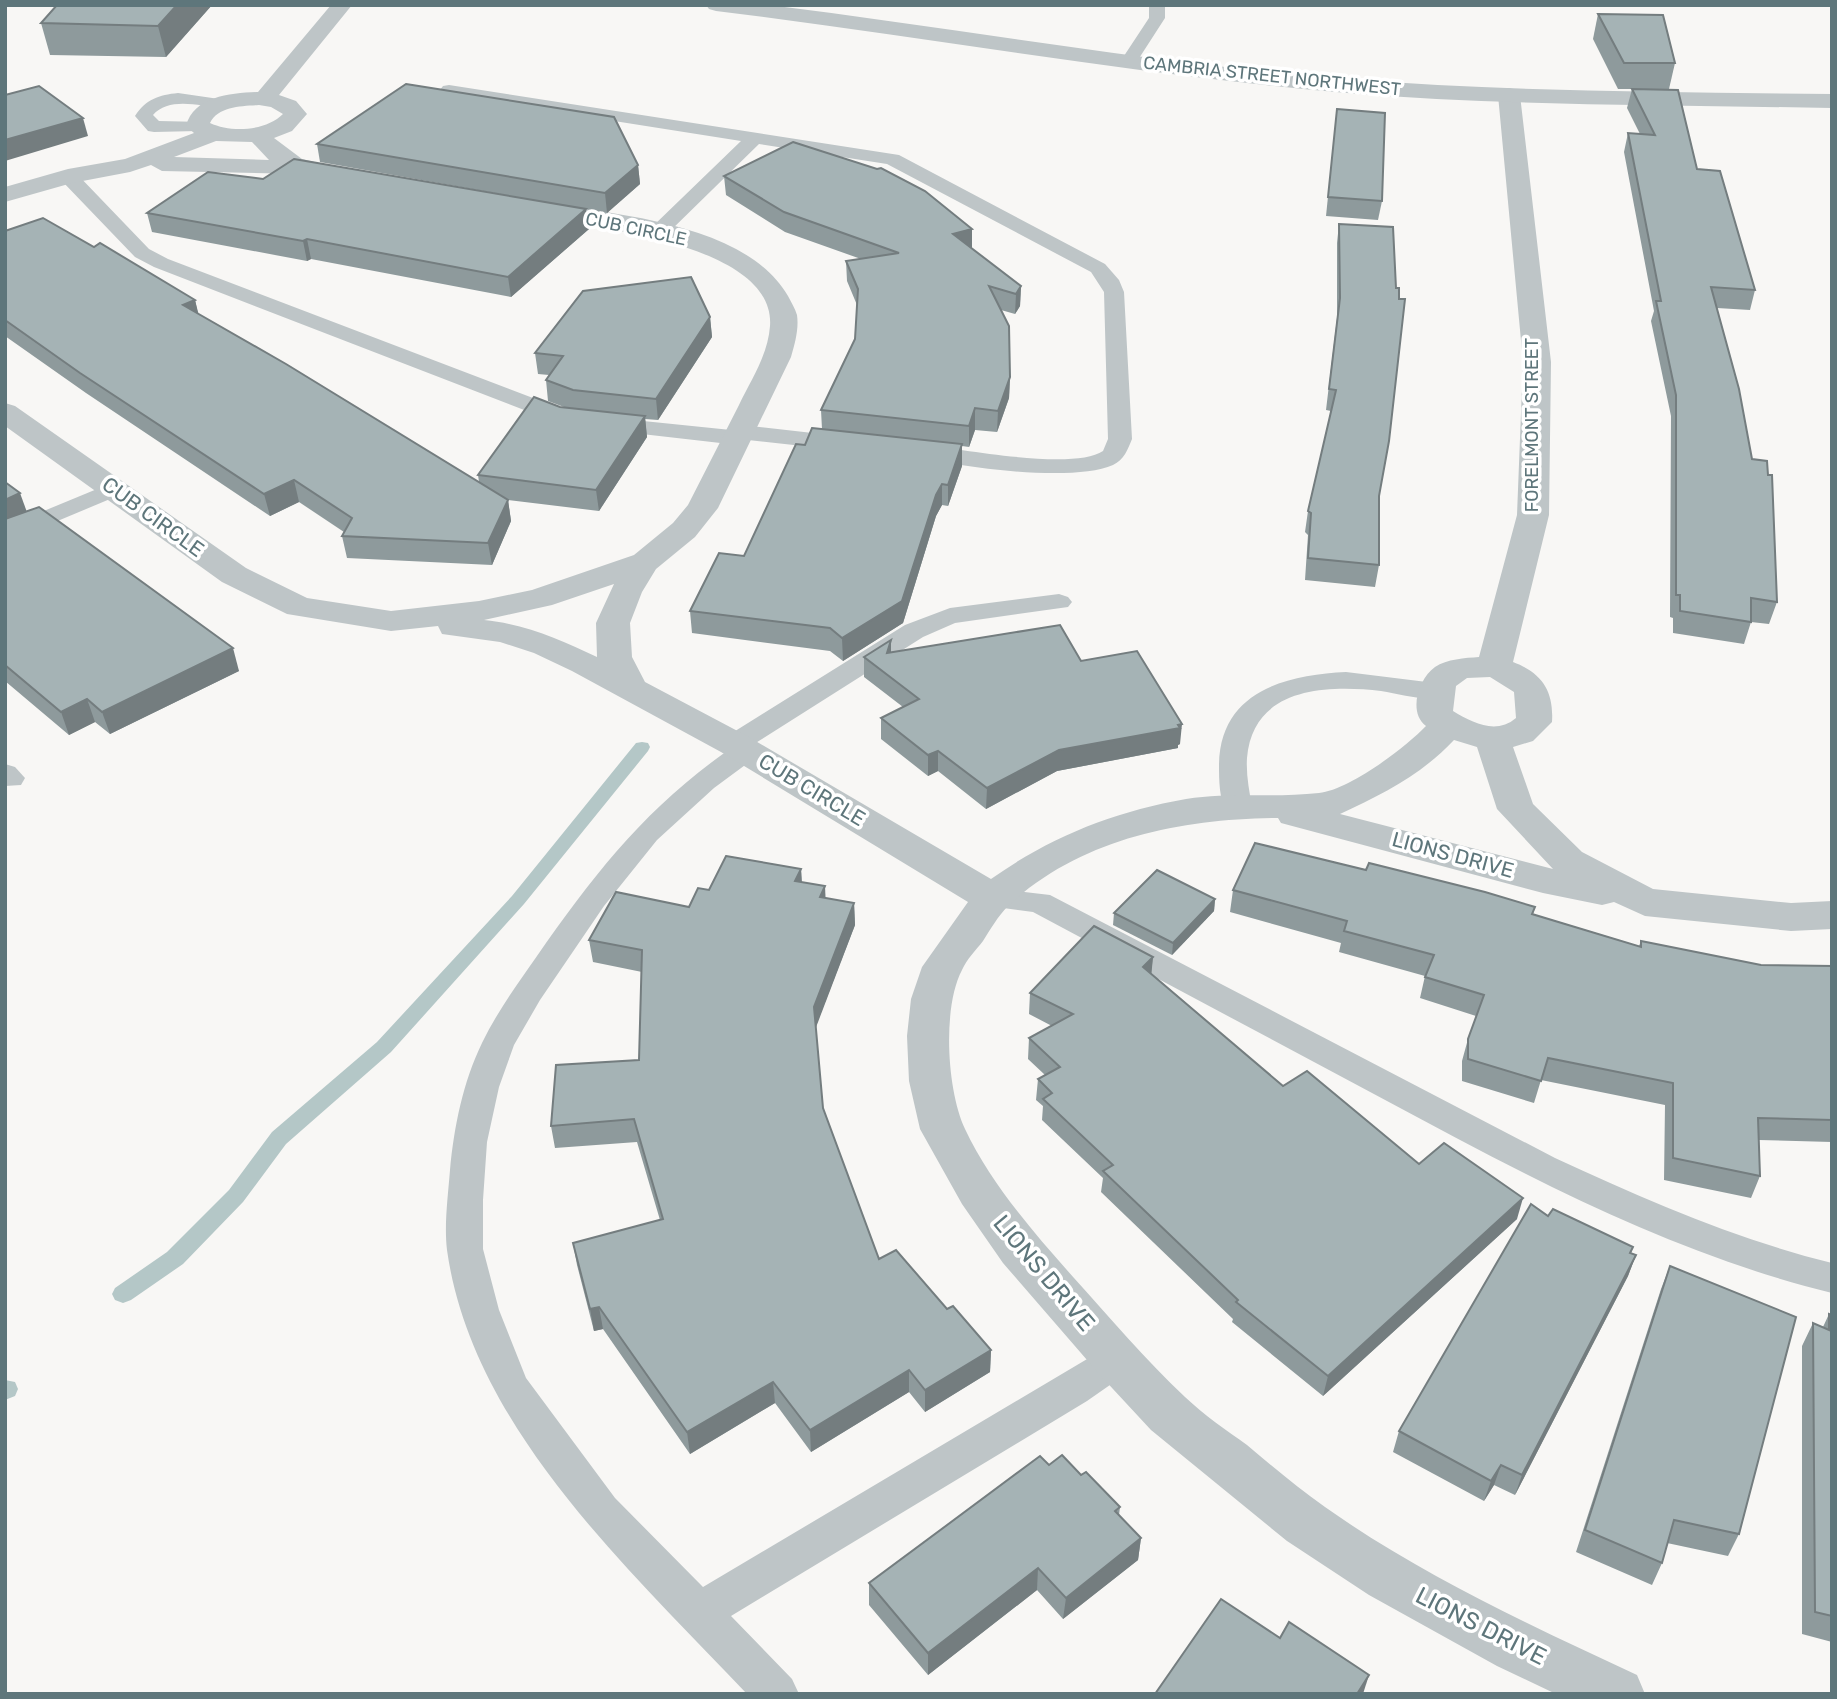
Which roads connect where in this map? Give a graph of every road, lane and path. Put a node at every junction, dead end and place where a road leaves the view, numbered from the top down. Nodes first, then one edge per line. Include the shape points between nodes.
1 (342, 5) edge
2 (716, 5) edge
3 (1157, 5) edge
4 (1128, 62) junction
5 (449, 90) edge
6 (1509, 95) junction
7 (264, 99) junction
8 (1832, 101) edge
9 (220, 104) junction
10 (206, 130) junction
11 (258, 134) junction
12 (755, 138) junction
13 (130, 165) junction
14 (296, 168) junction
15 (68, 176) junction
16 (363, 180) edge
17 (5, 195) edge
18 (511, 205) edge
19 (659, 231) junction
20 (5, 412) edge
21 (739, 435) junction
22 (862, 445) edge
23 (904, 449) edge
24 (114, 489) junction
25 (5, 536) edge
26 (645, 562) junction
27 (1059, 602) dead end
28 (391, 621) junction
29 (1494, 667) junction
30 (630, 687) junction
31 (1442, 708) junction
32 (1493, 737) junction
33 (740, 748) junction
34 (1249, 806) junction
35 (992, 898) junction
36 (1645, 902) junction
37 (1832, 915) edge
38 (1832, 1278) edge
39 (1116, 1360) junction
40 (698, 1613) junction
41 (777, 1694) edge
42 (1617, 1694) edge

1 - 7 street
2 - 4 street, CAMBRIA STREET NORTHWEST
3 - 4 lane via 1157,18
4 - 6 street, CAMBRIA STREET NORTHWEST via 1347,86
5 - 12 lane
6 - 8 street, CAMBRIA STREET NORTHWEST
6 - 29 street, FORELMONT STREET via 1537,362 1533,515
7 - 9 street
7 - 11 street via 288,104 295,114 284,126
9 - 10 street via 197,120
9 - 10 lane via 175,99 152,106 144,116 153,127
10 - 11 street
10 - 13 street
11 - 14 street
12 - 19 lane
12 - 23 lane via 892,159 1098,268 1109,280 1114,292 1119,412 1116,452 1104,461 1057,466
13 - 14 street
13 - 15 street
14 - 16 street
15 - 17 street
15 - 21 lane via 142,253 160,263 571,420
18 - 19 street, CUB CIRCLE
19 - 21 street, CUB CIRCLE via 733,257 774,292 783,312 784,334 777,357
20 - 24 street, CUB CIRCLE
21 - 22 lane
21 - 26 street, CUB CIRCLE via 702,508 684,530
24 - 25 lane
24 - 28 street, CUB CIRCLE via 234,575 299,607
26 - 28 street, CUB CIRCLE via 540,598 479,611
26 - 30 street, CUB CIRCLE via 626,587 614,615 612,649
27 - 33 lane via 950,616 914,631
28 - 30 street, CUB CIRCLE via 504,632 546,646
29 - 31 street via 1464,666 1445,675
29 - 32 street via 1522,677 1537,701 1534,722 1515,736
30 - 33 street, CUB CIRCLE
31 - 32 street via 1458,730
31 - 34 street, LIONS DRIVE via 1424,750 1382,780 1327,805
31 - 34 lane via 1354,680 1313,681 1280,691 1255,707 1240,728 1234,750 1233,771
32 - 36 street, LIONS DRIVE via 1516,809 1568,861
33 - 35 street, CUB CIRCLE
33 - 40 lane via 647,833 593,899 528,992 498,1044 482,1087 470,1142 465,1199 465,1249 480,1310 511,1387 601,1511
34 - 35 street, LIONS DRIVE via 1141,820 1089,838 1040,863
34 - 36 street, LIONS DRIVE
35 - 38 lane via 1038,902 1629,1209 1788,1269
35 - 39 street, LIONS DRIVE via 942,967 932,999 928,1036 931,1081 942,1129 978,1191 1020,1249
36 - 37 street, LIONS DRIVE via 1791,917
39 - 40 lane
39 - 42 street, LIONS DRIVE via 1169,1414 1306,1524 1388,1577 1517,1647
40 - 41 lane

